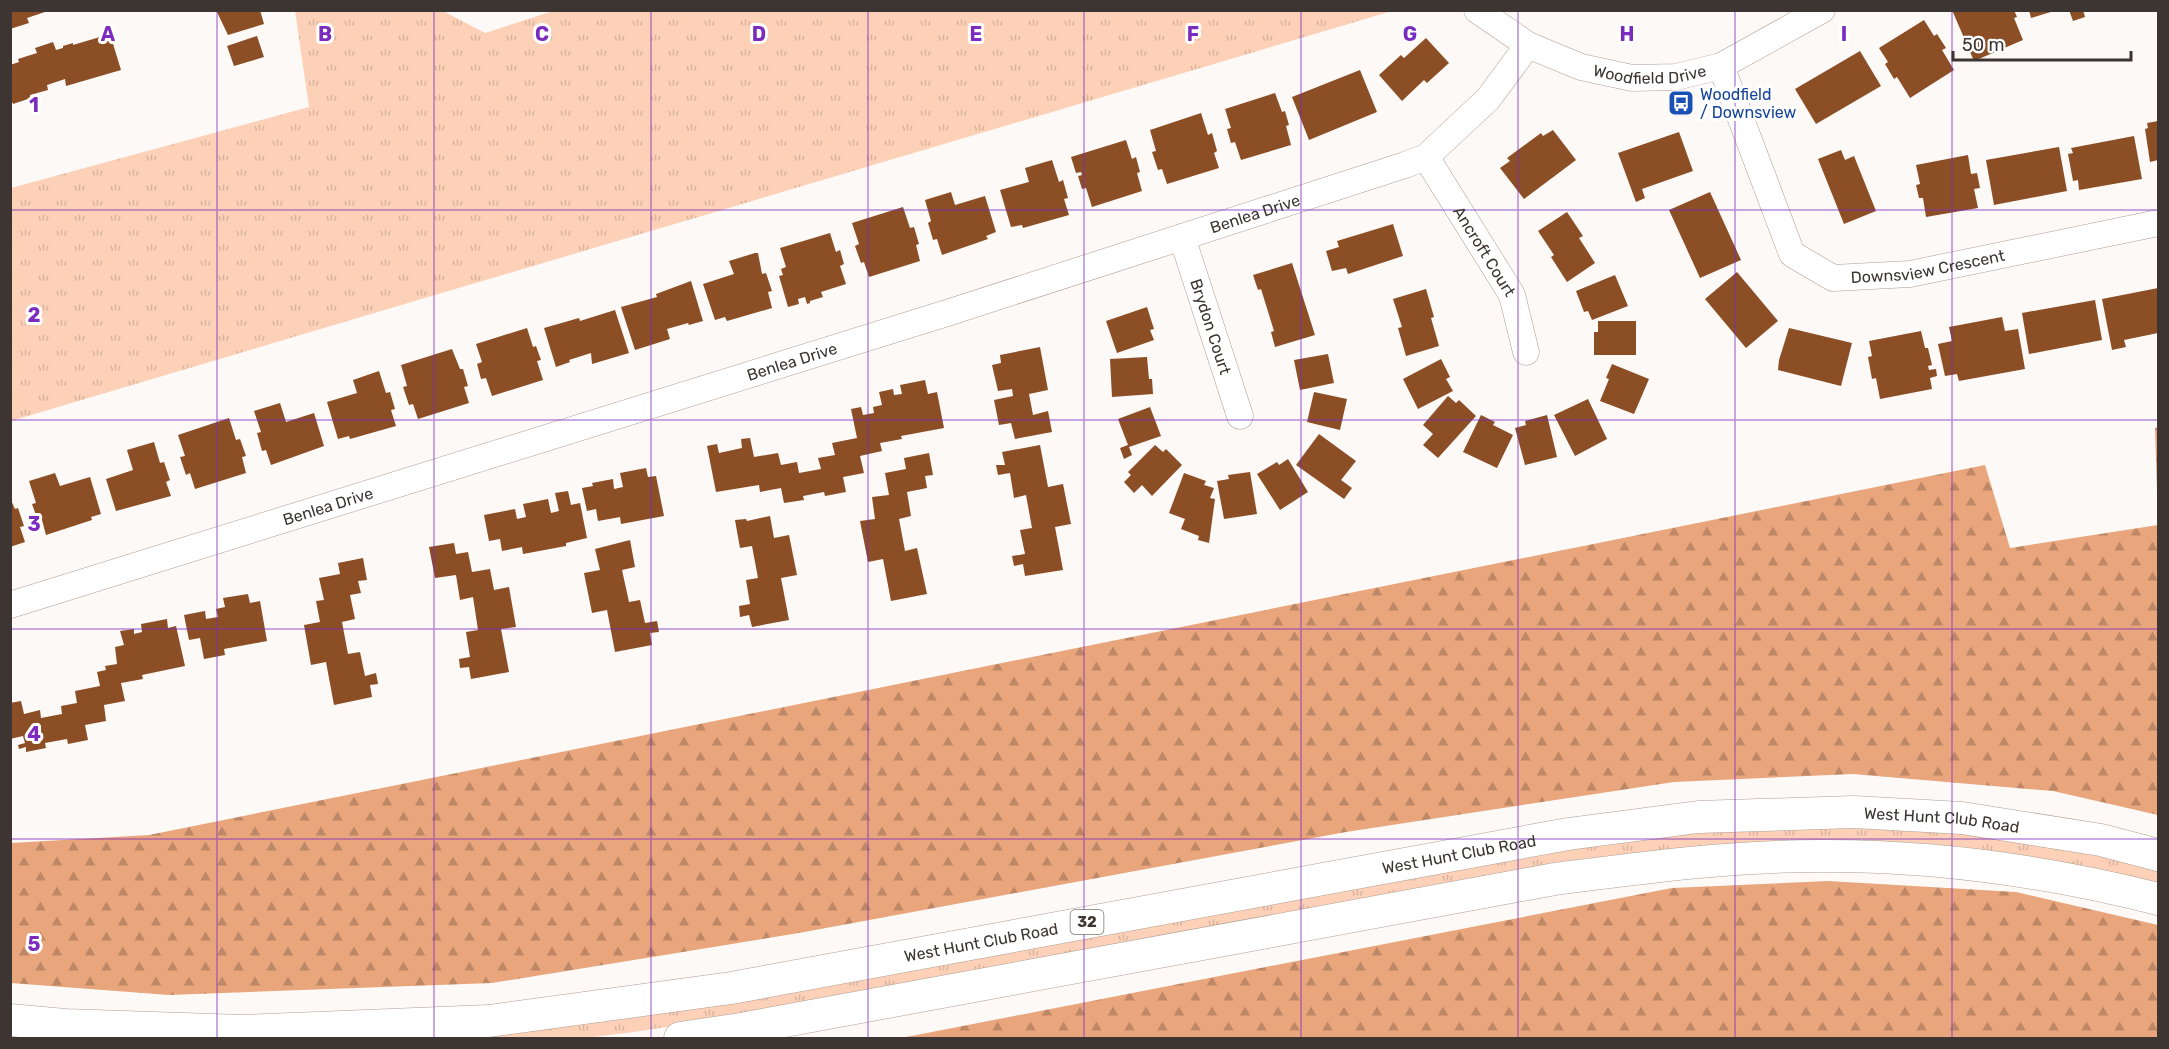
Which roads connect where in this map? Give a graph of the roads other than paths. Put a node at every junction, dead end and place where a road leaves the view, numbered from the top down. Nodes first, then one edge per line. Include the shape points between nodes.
1 (1477, 10) edge
2 (1822, 10) edge
3 (1528, 45) junction
4 (1721, 66) junction
5 (1426, 157) junction
6 (2158, 223) edge
7 (1182, 237) junction
8 (1526, 352) dead end
9 (1240, 416) dead end
10 (10, 605) edge
11 (2158, 855) edge
12 (2158, 899) edge
13 (10, 1020) edge
14 (680, 1038) edge

1 - 3 street, Woodfield Drive
2 - 4 street, Woodfield Drive
3 - 4 street, Woodfield Drive via 1581,67 1632,78 1676,77
3 - 5 street, Benlea Drive via 1488,99
4 - 6 street, Downsview Crescent via 1792,254 1833,279 1910,274
5 - 7 street, Benlea Drive
5 - 8 street, Ancroft Court via 1512,295
7 - 9 street, Brydon Court
7 - 10 street, Benlea Drive
11 - 13 main road, West Hunt Club Road / 32 via 2102,840 1962,818 1854,812 1698,818 1568,834 731,988 489,1021 243,1031
12 - 14 main road via 2090,882 1944,861 1817,856 1684,863 1555,879

